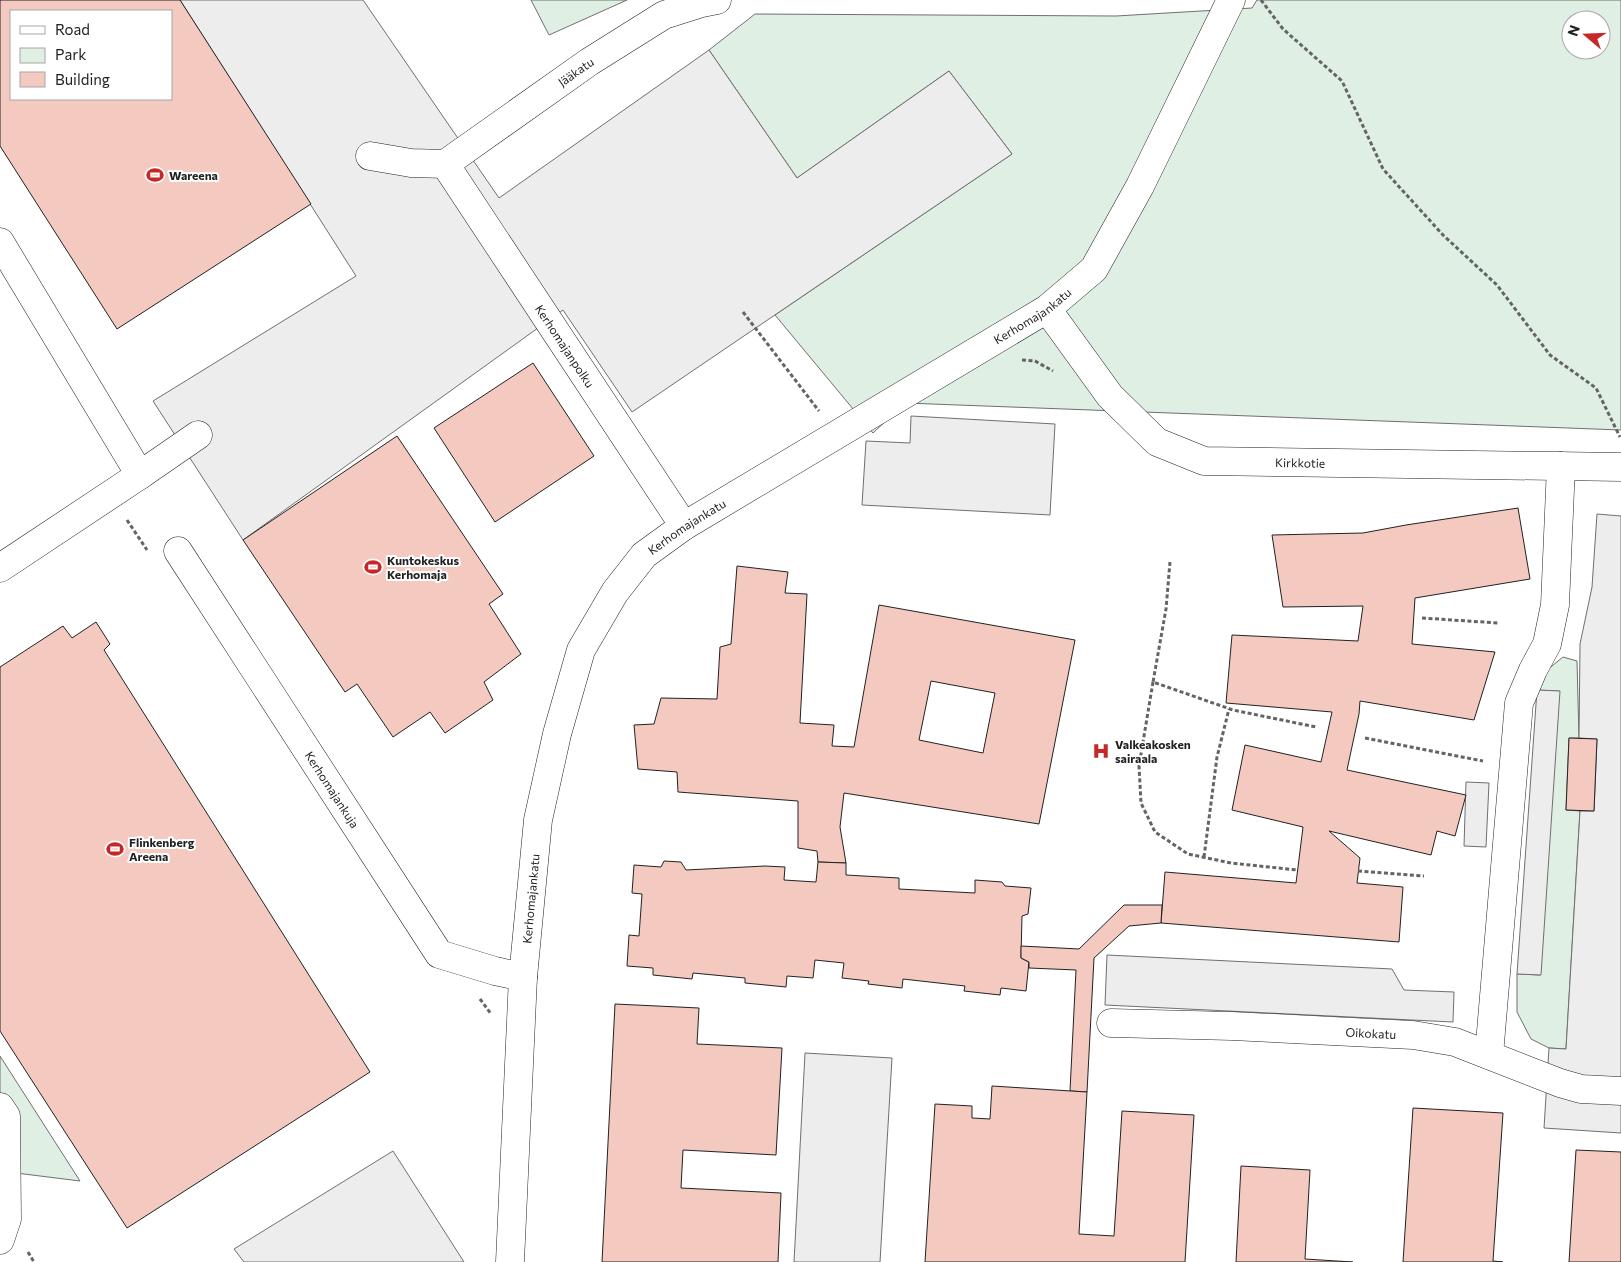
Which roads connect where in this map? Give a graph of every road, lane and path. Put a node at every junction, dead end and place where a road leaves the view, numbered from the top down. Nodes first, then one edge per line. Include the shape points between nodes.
1 (717, 0) edge
2 (1231, 0) edge
3 (1261, 0) edge
4 (370, 156) dead end
5 (445, 164) junction
6 (0, 242) edge
7 (1047, 309) junction
8 (743, 312) dead end
9 (827, 407) dead end
10 (198, 435) dead end
11 (1621, 440) edge
12 (1561, 466) junction
13 (1621, 467) edge
14 (140, 475) junction
15 (684, 526) junction
16 (178, 551) dead end
17 (1170, 562) dead end
18 (0, 568) edge
19 (1422, 618) dead end
20 (1498, 623) dead end
21 (1153, 682) junction
22 (1229, 709) junction
23 (1316, 727) dead end
24 (1365, 738) dead end
25 (1513, 767) junction
26 (1204, 857) junction
27 (1297, 870) dead end
28 (1358, 871) dead end
29 (1424, 876) dead end
30 (523, 977) junction
31 (1111, 1023) dead end
32 (1489, 1055) junction
33 (1621, 1091) edge
34 (0, 1107) edge
35 (0, 1240) edge
36 (510, 1262) edge

1 - 5 street, Jääkatu via 664,15 589,62
2 - 7 street, Kerhomajankatu via 1140,186 1094,269
3 - 11 path via 1283,29 1342,81 1383,169 1443,235 1498,285 1550,355 1596,388
4 - 5 street via 411,163
5 - 15 street, Kerhomajanpolku
6 - 14 street
7 - 12 street, Kirkkotie via 1110,396 1157,442 1204,461
7 - 15 street, Kerhomajankatu
8 - 9 path via 819,412
10 - 14 street
12 - 13 street, Kirkkotie
12 - 25 street via 1555,605 1547,644 1519,703
14 - 18 street
15 - 30 street, Kerhomajankatu via 644,555 615,592 581,650 557,734 538,820
16 - 30 street, Kerhomajankuja via 439,954
17 - 21 path via 1166,609
19 - 20 path
21 - 22 path
21 - 26 path via 1139,766 1141,803 1155,832 1188,854
22 - 23 path
22 - 26 path via 1217,757
24 - 25 path
25 - 32 street
26 - 27 path
28 - 29 path
30 - 36 street, Kerhomajankatu
31 - 32 street, Oikokatu via 1414,1035 1454,1042
32 - 33 street, Oikokatu via 1581,1089
34 - 35 street via 6,1116 7,1220

